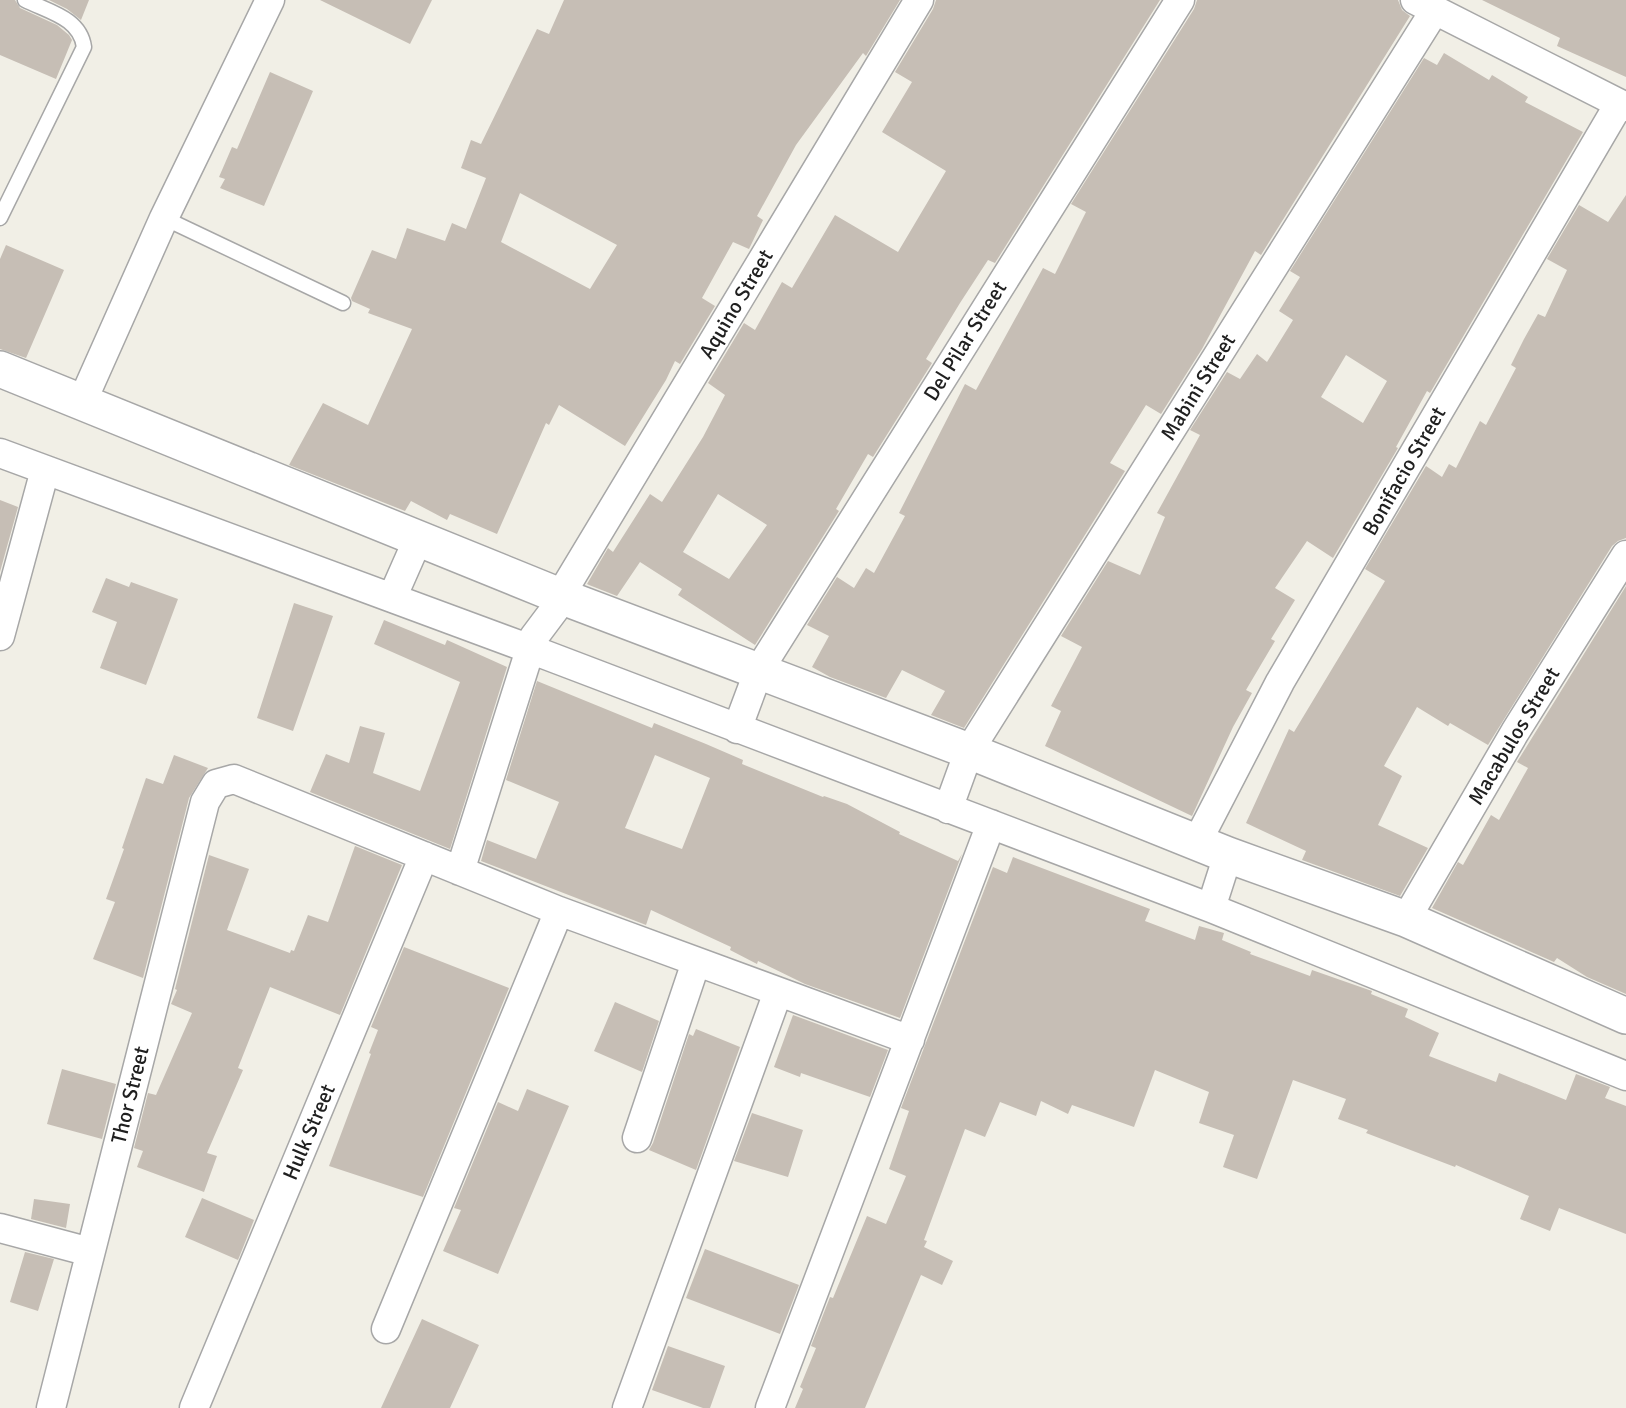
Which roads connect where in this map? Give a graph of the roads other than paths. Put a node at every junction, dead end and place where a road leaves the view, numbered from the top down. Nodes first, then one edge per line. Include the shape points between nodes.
1 (25, 0) edge
2 (270, 0) edge
3 (919, 0) edge
4 (1180, 0) edge
5 (1425, 5) edge
6 (1623, 106) edge
7 (0, 218) edge
8 (164, 218) junction
9 (343, 303) dead end
10 (0, 369) edge
11 (82, 402) junction
12 (0, 453) edge
13 (45, 470) junction
14 (416, 544) junction
15 (1626, 555) edge
16 (395, 592) junction
17 (558, 603) junction
18 (0, 636) edge
19 (532, 643) junction
20 (756, 677) junction
21 (738, 724) junction
22 (966, 758) junction
23 (949, 804) junction
24 (991, 824) junction
25 (1197, 842) junction
26 (424, 856) junction
27 (1226, 862) junction
28 (460, 871) junction
29 (1212, 904) junction
30 (559, 911) junction
31 (1406, 919) junction
32 (696, 962) junction
33 (778, 992) junction
34 (1626, 1016) edge
35 (910, 1040) junction
36 (1626, 1076) edge
37 (637, 1138) dead end
38 (0, 1228) edge
39 (90, 1252) junction
40 (386, 1329) dead end
41 (51, 1408) edge
42 (194, 1408) edge
43 (627, 1408) edge
44 (770, 1408) edge

1 - 7 lane via 75,24 84,47
2 - 8 street
3 - 17 street, Aquino Street
4 - 20 street, Del Pilar Street
5 - 6 street
5 - 22 street, Mabini Street
6 - 25 street, Bonifacio Street via 1280,682
8 - 9 lane
8 - 11 street
10 - 11 street
11 - 14 street
12 - 13 street
13 - 16 street
13 - 18 street
14 - 16 street
14 - 17 street
15 - 31 street, Macabulos Street
16 - 19 street
17 - 19 street, Aquino Street
17 - 20 street
19 - 21 street
19 - 28 street, Aquino Street
20 - 21 street, Del Pilar Street
20 - 22 street
21 - 23 street
22 - 23 street, Mabini Street
22 - 25 street
23 - 24 street
24 - 29 street
24 - 35 street
25 - 27 street
26 - 28 street
26 - 39 street, Thor Street via 234,779 216,784 205,802
26 - 42 street, Hulk Street
27 - 29 street
27 - 31 street
28 - 30 street
29 - 36 street
30 - 32 street
30 - 40 street
31 - 34 street
32 - 33 street
32 - 37 street
33 - 35 street
33 - 43 street
35 - 44 street
38 - 39 street
39 - 41 street, Thor Street

